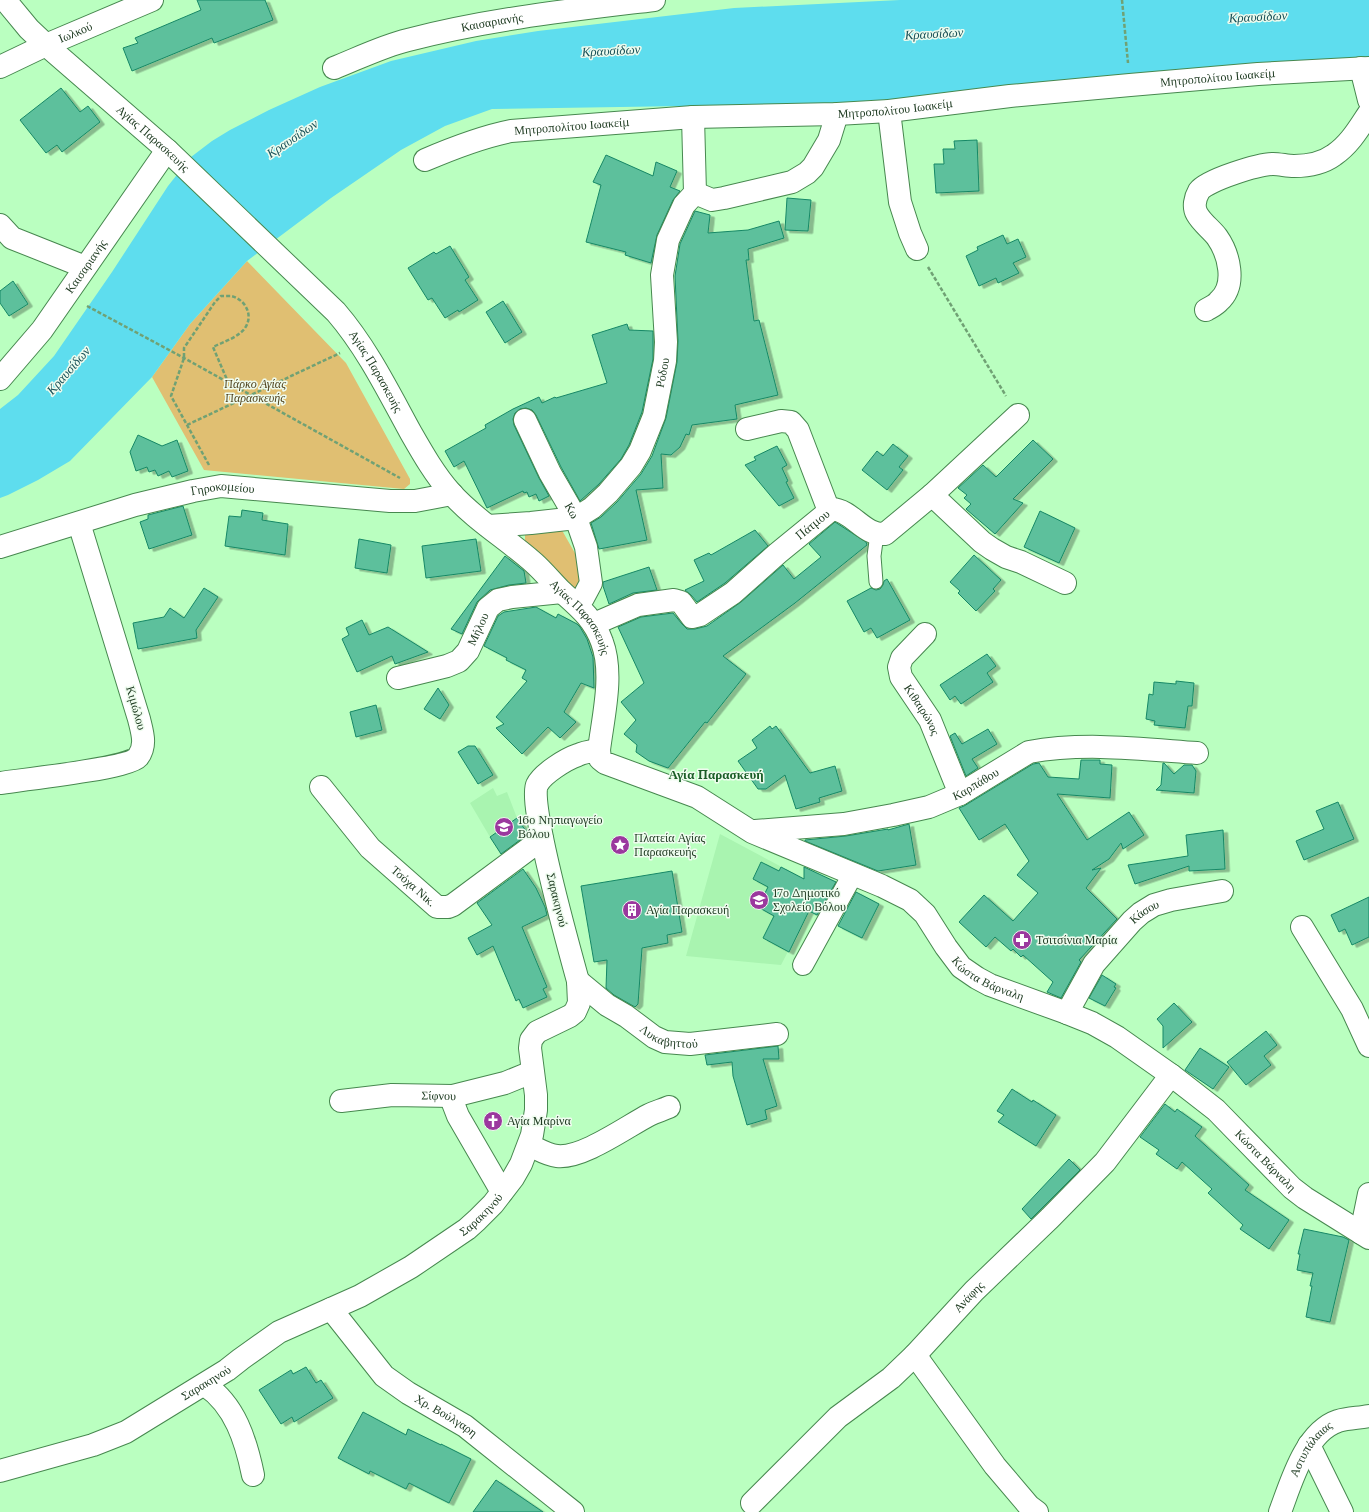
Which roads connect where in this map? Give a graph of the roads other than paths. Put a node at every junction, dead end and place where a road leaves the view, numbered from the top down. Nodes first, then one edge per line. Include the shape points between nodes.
1 (5, 0) edge
2 (152, 0) edge
3 (654, 0) edge
4 (46, 45) junction
5 (0, 68) edge
6 (334, 68) dead end
7 (1365, 68) edge
8 (1369, 100) edge
9 (888, 111) junction
10 (1369, 113) edge
11 (838, 114) junction
12 (693, 117) junction
13 (173, 155) junction
14 (425, 160) dead end
15 (695, 194) junction
16 (0, 225) edge
17 (917, 249) road end
18 (86, 266) junction
19 (1206, 310) dead end
20 (0, 379) edge
21 (1018, 415) road end
22 (525, 420) dead end
23 (747, 428) dead end
24 (452, 494) junction
25 (932, 495) junction
26 (829, 511) junction
27 (576, 518) junction
28 (79, 523) junction
29 (488, 526) junction
30 (877, 534) junction
31 (0, 547) edge
32 (876, 582) dead end
33 (1065, 583) dead end
34 (569, 598) junction
35 (594, 624) junction
36 (925, 634) dead end
37 (398, 678) dead end
38 (599, 750) junction
39 (1197, 753) dead end
40 (0, 783) edge
41 (321, 787) dead end
42 (960, 794) junction
43 (752, 832) junction
44 (542, 839) junction
45 (853, 874) junction
46 (1222, 891) dead end
47 (1302, 927) dead end
48 (803, 965) dead end
49 (578, 981) junction
50 (1067, 1013) junction
51 (777, 1034) dead end
52 (1369, 1046) edge
53 (532, 1072) junction
54 (1171, 1075) junction
55 (453, 1096) junction
56 (341, 1101) dead end
57 (669, 1107) dead end
58 (528, 1145) junction
59 (502, 1192) junction
60 (1369, 1194) edge
61 (1365, 1236) edge
62 (331, 1309) junction
63 (915, 1355) junction
64 (205, 1385) junction
65 (1369, 1416) edge
66 (1309, 1445) junction
67 (0, 1472) edge
68 (253, 1475) dead end
69 (752, 1503) dead end
70 (573, 1512) edge
71 (1037, 1512) edge
72 (1280, 1512) edge
73 (1342, 1512) edge

1 - 4 street, Αγίας Παρασκευής
2 - 4 street, Ιωλκού
3 - 6 street, Καισαριανής via 548,14 445,32 383,48
4 - 5 street, Ιωλκού
4 - 13 street, Αγίας Παρασκευής
7 - 8 street
7 - 9 street, Μητροπολίτου Ιωακείμ via 1130,85
9 - 11 street, Μητροπολίτου Ιωακείμ
9 - 17 street via 900,202
10 - 19 street via 1349,143 1320,162 1294,166 1265,165 1239,172 1200,190 1196,198 1196,213 1220,242 1229,262 1227,290 1220,301
11 - 12 street, Μητροπολίτου Ιωακείμ
11 - 15 street via 829,140 813,167 792,182 712,200
12 - 14 street, Μητροπολίτου Ιωακείμ via 511,131 476,139
12 - 15 street
13 - 18 street, Καισαριανής
13 - 24 street, Αγίας Παρασκευής via 336,312 360,343 429,464
15 - 27 street, Ρόδου via 684,205 668,240 664,260 662,274 665,361 654,416 631,466 592,508
16 - 18 street via 12,238
18 - 20 street, Καισαριανής via 31,344
21 - 25 street
22 - 27 street, Κω via 550,473
23 - 26 street via 781,421 791,422 798,430
24 - 28 street, Γηροκομείου via 415,501 221,486 135,505
24 - 29 street, Αγίας Παρασκευής
25 - 30 street via 885,534
25 - 33 street via 992,549
26 - 30 street, Πάτμου via 840,510
26 - 35 street, Πάτμου via 733,593 700,615 692,617 681,602 674,600 638,606
27 - 29 street, Ρόδου
27 - 34 street, Κω via 586,546 591,583 583,598
28 - 31 street, Γηροκομείου
28 - 40 street, Κιμώλου via 139,719 144,743 142,750 132,762
29 - 34 street, Αγίας Παρασκευής via 534,563
30 - 32 lane via 874,556
34 - 35 street, Αγίας Παρασκευής
34 - 37 street, Μήλου via 512,597 498,600 488,608 468,651 459,661
35 - 38 street, Αγίας Παρασκευής via 606,653 607,668
36 - 42 street, Κιθαιρώνος via 902,658 899,667 901,677 930,720
38 - 43 street, Κώστα Βάρναλη via 600,759 604,763 697,797
38 - 44 street, Σαρακηνού via 578,754 557,766 538,783 535,797
39 - 42 street, Καρπάθου via 1084,746 1040,750 1029,752
41 - 44 street, Τσόχα Νικ. via 370,848 437,907 453,905
42 - 43 street, Καρπάθου via 929,807 894,816 844,824
43 - 45 street, Κώστα Βάρναλη
44 - 49 street, Σαρακηνού
45 - 48 street
45 - 50 street, Κώστα Βάρναλη via 898,893 919,907 954,959 977,978 990,986
46 - 50 street, Κάσου via 1171,900 1154,905 1141,913 1094,964
47 - 52 street via 1352,1009
49 - 51 street, Λυκαβηττού via 607,1005 665,1042 690,1044
49 - 53 street, Σαρακηνού via 579,1003 575,1012 537,1032 531,1040
50 - 54 street, Κώστα Βάρναλη via 1117,1037
53 - 55 street, Σίφνου via 505,1083
53 - 58 street, Σαρακηνού via 536,1110
54 - 61 street, Κώστα Βάρναλη via 1216,1110 1292,1188
54 - 63 street, Ανάφης via 1105,1162 974,1291
55 - 56 street, Σίφνου via 392,1095
55 - 59 street via 458,1116
57 - 58 street via 649,1115 596,1145 570,1155 552,1156
58 - 59 street, Σαρακηνού via 513,1178
59 - 62 street, Σαρακηνού via 477,1220 451,1240 389,1280
60 - 61 street
62 - 64 street, Σαρακηνού via 279,1332
62 - 70 street, Χρ. Βούλγαρη via 384,1376 465,1426
63 - 69 street, Ανάφης via 891,1378 838,1417
63 - 71 street via 995,1466 1028,1506
64 - 67 street, Σαρακηνού via 112,1438
64 - 68 street via 220,1397 235,1419
65 - 66 street, Αστυπάλαιας via 1337,1421
66 - 72 street, Αστυπάλαιας
66 - 73 street

